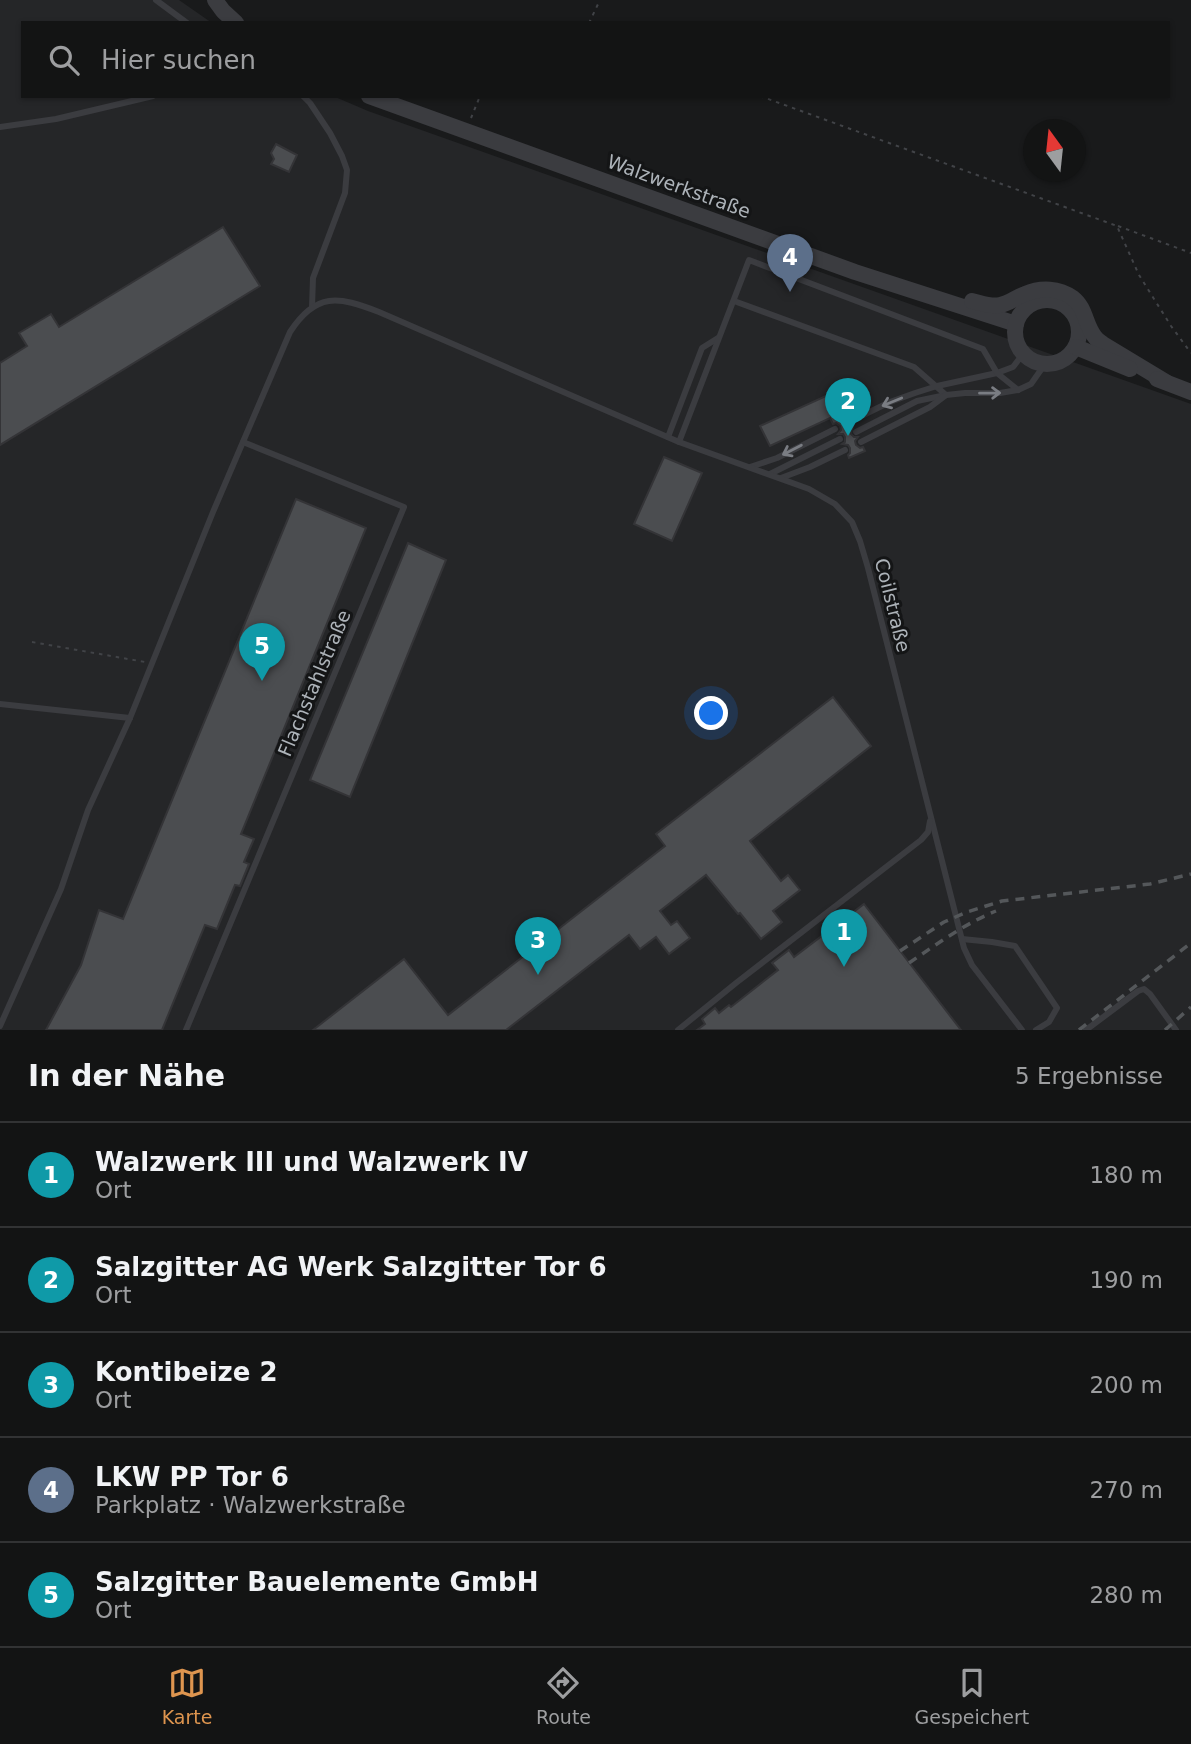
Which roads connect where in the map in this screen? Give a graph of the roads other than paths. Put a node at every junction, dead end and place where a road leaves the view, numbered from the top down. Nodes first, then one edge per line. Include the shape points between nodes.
1 (156, 0) edge
2 (215, 0) edge
3 (184, 21) edge
4 (234, 21) edge
5 (145, 98) edge
6 (305, 98) edge
7 (375, 98) edge
8 (0, 127) edge
9 (898, 286) junction
10 (734, 301) junction
11 (312, 307) junction
12 (1016, 324) junction
13 (718, 338) junction
14 (1076, 347) junction
15 (1023, 354) junction
16 (1045, 364) junction
17 (997, 373) junction
18 (1166, 382) junction
19 (937, 386) junction
20 (1018, 390) junction
21 (1191, 392) edge
22 (946, 395) junction
23 (851, 421) dead end
24 (835, 429) dead end
25 (856, 432) dead end
26 (668, 437) junction
27 (840, 439) dead end
28 (243, 442) junction
29 (679, 442) junction
30 (861, 442) dead end
31 (845, 450) dead end
32 (748, 467) junction
33 (770, 474) junction
34 (781, 478) junction
35 (0, 704) edge
36 (130, 718) junction
37 (929, 812) junction
38 (962, 939) junction
39 (0, 1027) edge
40 (186, 1030) edge
41 (678, 1030) edge
42 (1022, 1030) edge
43 (1036, 1030) edge
44 (1087, 1030) edge
45 (1176, 1030) edge

1 - 3 lane
2 - 4 street
5 - 8 lane
6 - 11 lane via 330,133 347,170 345,193 313,278
7 - 9 street, Walzwerkstraße
9 - 12 street, Walzwerkstraße
9 - 18 street via 996,306 1025,293 1054,290 1081,306 1094,336 1103,344
10 - 13 lane
10 - 17 lane via 749,260 984,349
10 - 19 lane via 914,367
11 - 26 lane via 332,300 357,304
11 - 28 lane via 290,332
12 - 14 street via 1020,314 1037,302 1058,302 1075,316
12 - 15 street via 1016,343
13 - 26 lane via 702,348
13 - 29 lane
14 - 16 street via 1060,362
14 - 18 street
15 - 16 street
15 - 17 lane via 1013,367
16 - 20 lane via 1031,384
17 - 19 lane
17 - 20 lane
18 - 21 street
19 - 22 lane
19 -> 23 lane
22 -> 20 lane
22 - 25 lane via 917,401
22 - 30 lane
24 -> 32 lane
26 - 29 lane
27 - 33 lane
28 - 36 lane
28 - 40 lane, Flachstahlstraße via 404,508
29 - 32 lane
31 - 34 lane
32 - 33 lane, Coilstraße
33 - 34 lane, Coilstraße
34 - 37 lane, Coilstraße via 835,504 852,522 868,568
35 - 36 lane
36 - 39 lane
37 - 38 lane, Coilstraße
37 - 41 lane via 931,824 921,840
38 - 42 lane, Coilstraße via 972,965
38 - 43 lane via 1014,946 1057,1008 1049,1022
44 - 45 lane via 1144,989

